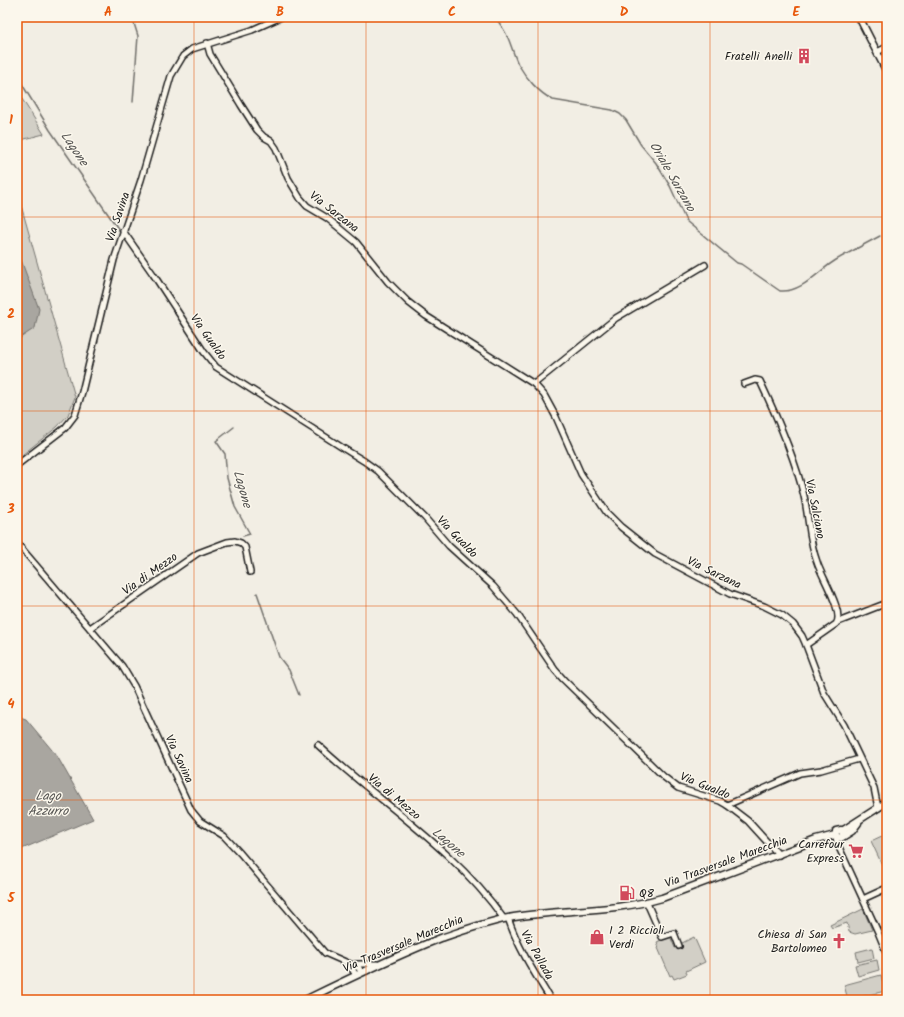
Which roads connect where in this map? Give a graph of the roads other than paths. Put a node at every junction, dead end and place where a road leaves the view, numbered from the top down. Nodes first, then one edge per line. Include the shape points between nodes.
1 (281, 17) edge
2 (859, 17) edge
3 (207, 43) junction
4 (887, 47) edge
5 (877, 52) junction
6 (887, 72) edge
7 (123, 231) junction
8 (705, 264) dead end
9 (534, 384) junction
10 (744, 384) dead end
11 (17, 465) edge
12 (17, 543) edge
13 (250, 572) dead end
14 (887, 603) edge
15 (838, 622) junction
16 (90, 628) junction
17 (806, 645) junction
18 (318, 745) dead end
19 (859, 759) junction
20 (887, 802) edge
21 (727, 805) junction
22 (878, 808) junction
23 (839, 835) junction
24 (778, 855) junction
25 (887, 888) edge
26 (864, 899) junction
27 (647, 903) junction
28 (506, 919) junction
29 (679, 946) dead end
30 (887, 954) edge
31 (345, 962) junction
32 (380, 964) junction
33 (358, 974) junction
34 (306, 1000) edge
35 (551, 1000) edge

1 - 3 street, Via Savina via 252,30
2 - 5 main road
3 - 7 street, Via Savina via 183,56 171,76 141,180
3 - 9 street, Via Sarzana via 210,54 240,105 257,130 276,148 288,178 307,206 327,218 356,242 388,282 408,302
4 - 5 street
5 - 6 main road
7 - 11 street, Via Savina via 75,414 65,428
7 - 21 street, Via Gualdo via 216,367 378,471 449,546 503,597 564,680 664,777 678,788
8 - 9 street via 616,318
9 - 17 street, Via Sarzana via 544,395 556,416 581,474 612,518 655,554 730,594 782,615 793,624
10 - 15 street, Via Salciano via 760,381 791,453 804,497 811,542 838,612
12 - 16 street, Via Savina
13 - 16 street, Via di Mezzo via 242,543 226,542 198,553
14 - 15 street
15 - 17 street
16 - 31 street, Via Savina via 122,666 134,686 191,810 200,821 224,836 326,953
17 - 19 street, Via Sarzana via 824,693 844,725
18 - 28 street, Via di Mezzo via 453,860
19 - 21 street via 800,773
19 - 22 street, Via Sarzana via 874,788
20 - 22 main road
21 - 24 street, Via Gualdo via 748,821
22 - 23 main road, Via Trasversale Marecchia via 862,818 852,830
23 - 24 main road, Via Trasversale Marecchia via 816,840
23 - 26 street via 841,851
24 - 27 main road, Via Trasversale Marecchia
25 - 26 street
26 - 30 street
27 - 28 main road, Via Trasversale Marecchia
27 - 29 street via 662,937 674,933
28 - 32 main road, Via Trasversale Marecchia via 465,930
28 - 35 street, Via Pallada
31 - 32 street, Via Savina via 358,965
31 - 33 street, Via Savina
32 - 33 main road, Via Trasversale Marecchia
33 - 34 main road, Via Trasversale Marecchia

